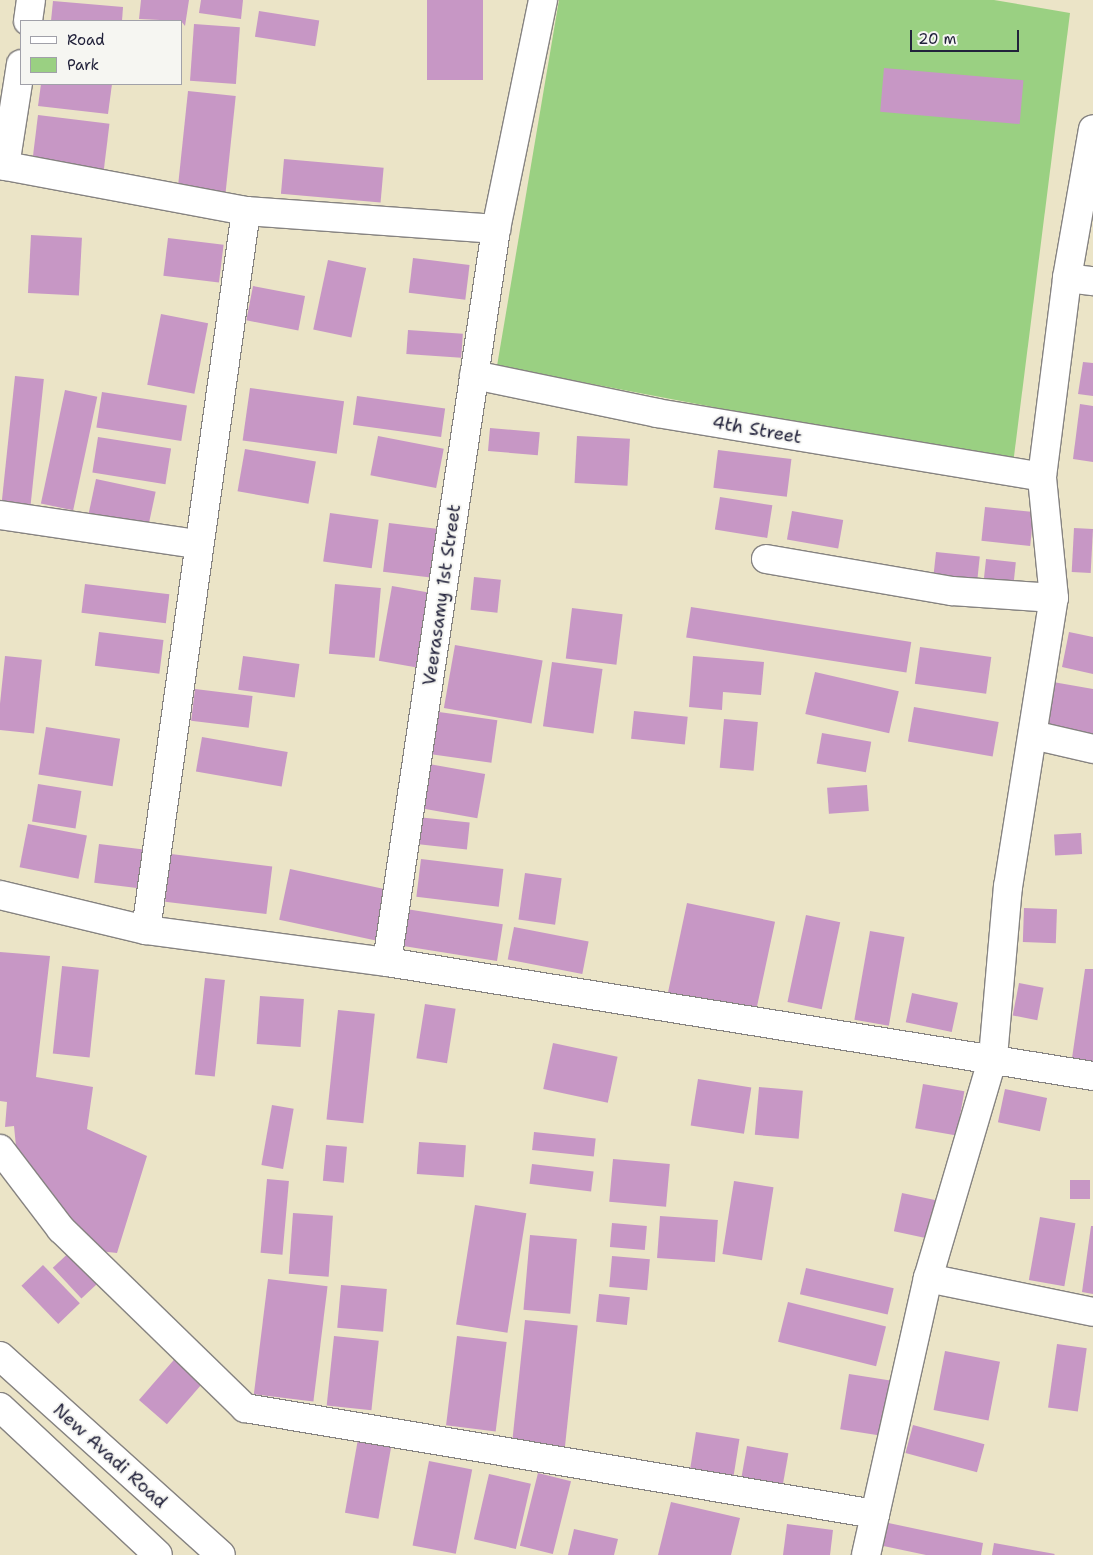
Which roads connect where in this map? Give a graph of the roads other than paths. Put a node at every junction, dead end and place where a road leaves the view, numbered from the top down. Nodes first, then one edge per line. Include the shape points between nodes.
1 (31, 0) edge
2 (543, 0) edge
3 (28, 20) edge
4 (20, 70) edge
5 (1093, 129) edge
6 (3, 165) edge
7 (246, 211) junction
8 (496, 229) junction
9 (1080, 280) edge
10 (474, 374) junction
11 (1042, 477) junction
12 (0, 515) edge
13 (197, 544) junction
14 (766, 559) dead end
15 (1054, 598) junction
16 (1033, 735) junction
17 (1093, 749) edge
18 (0, 894) edge
19 (146, 930) junction
20 (387, 962) junction
21 (993, 1057) junction
22 (1093, 1076) edge
23 (0, 1149) edge
24 (928, 1278) junction
25 (1093, 1312) edge
26 (0, 1356) edge
27 (0, 1407) edge
28 (875, 1514) junction
29 (158, 1555) edge
30 (221, 1555) edge
31 (866, 1555) edge

1 - 3 street
2 - 8 street, Veerasamy 1st Street
4 - 6 street
5 - 9 street
6 - 7 street
7 - 8 street
7 - 13 street
8 - 10 street, Veerasamy 1st Street
9 - 11 street
10 - 11 street, 4th Street via 657,413
10 - 20 street, Veerasamy 1st Street
11 - 15 street
12 - 13 street
13 - 19 street
14 - 15 street via 952,591
15 - 16 street
16 - 17 street
16 - 21 street via 1008,887
18 - 19 street
19 - 20 street
20 - 21 street
21 - 22 street
21 - 24 street
23 - 28 street via 60,1229 245,1408
24 - 25 street
24 - 28 street
26 - 30 street, New Avadi Road
27 - 29 street
28 - 31 street

